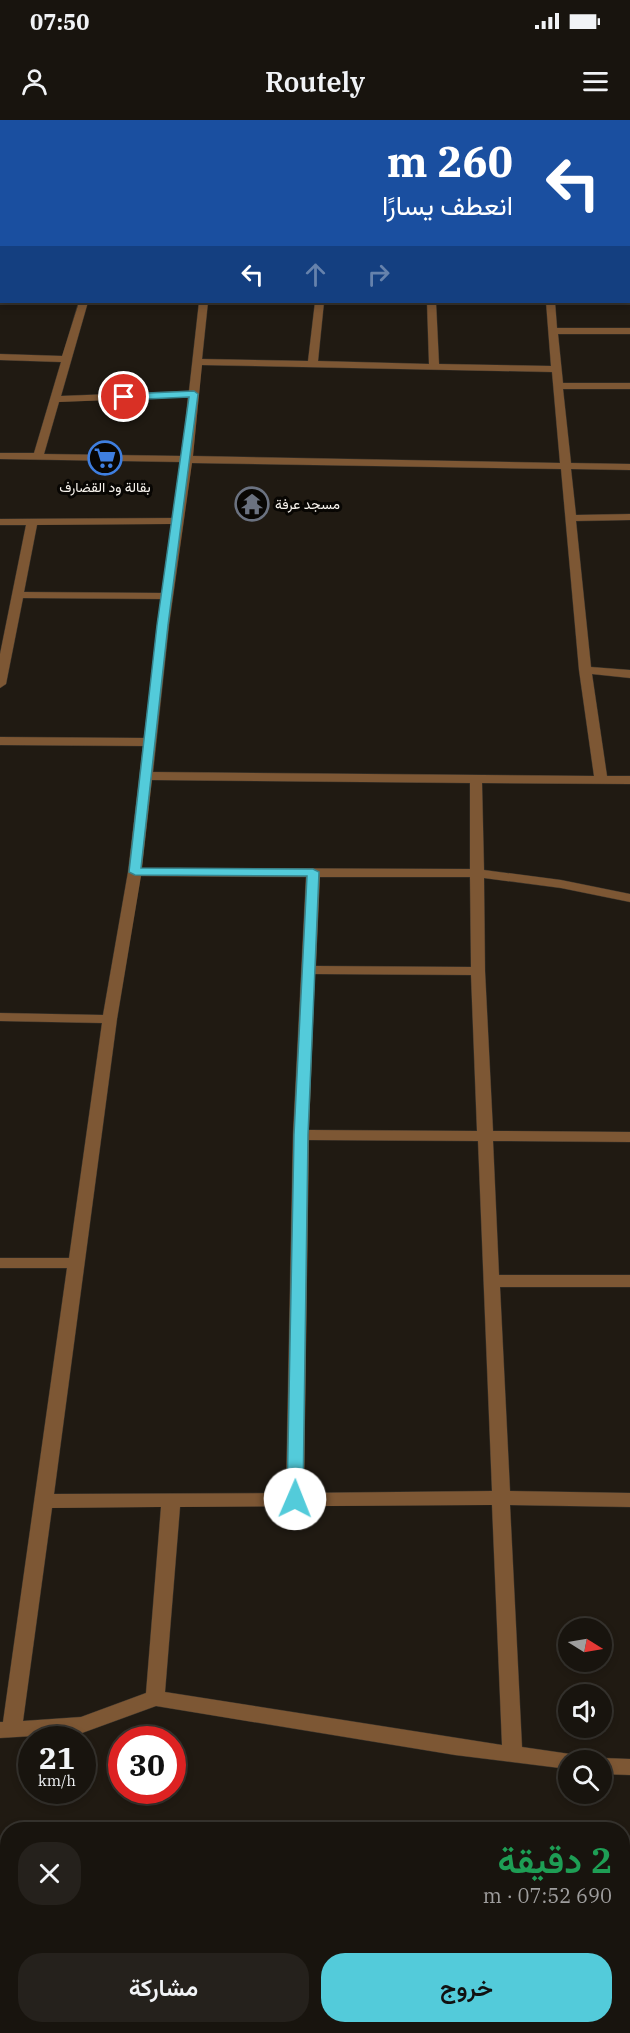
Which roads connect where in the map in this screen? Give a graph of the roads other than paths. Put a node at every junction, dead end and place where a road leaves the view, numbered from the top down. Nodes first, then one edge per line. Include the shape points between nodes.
1 (83, 303) edge
2 (203, 303) edge
3 (319, 303) edge
4 (431, 303) edge
5 (550, 303) edge
6 (553, 331) junction
7 (630, 331) edge
8 (0, 357) edge
9 (67, 359) junction
10 (196, 362) junction
11 (313, 364) junction
12 (434, 366) junction
13 (557, 369) junction
14 (559, 386) junction
15 (630, 386) edge
16 (194, 394) junction
17 (55, 399) junction
18 (0, 456) edge
19 (38, 457) junction
20 (187, 459) junction
21 (567, 466) junction
22 (630, 466) edge
23 (630, 517) edge
24 (572, 518) junction
25 (177, 521) junction
26 (0, 522) edge
27 (32, 522) junction
28 (17, 595) junction
29 (167, 596) junction
30 (585, 670) junction
31 (630, 674) edge
32 (0, 684) edge
33 (0, 741) edge
34 (149, 742) junction
35 (144, 776) junction
36 (476, 779) junction
37 (601, 780) junction
38 (630, 780) edge
39 (135, 872) junction
40 (313, 872) junction
41 (476, 873) junction
42 (630, 898) edge
43 (308, 970) junction
44 (478, 971) junction
45 (0, 1017) edge
46 (110, 1019) junction
47 (301, 1135) junction
48 (485, 1135) junction
49 (630, 1137) edge
50 (0, 1263) edge
51 (78, 1263) junction
52 (491, 1281) junction
53 (630, 1281) edge
54 (500, 1498) junction
55 (295, 1499) junction
56 (630, 1500) edge
57 (46, 1501) junction
58 (171, 1501) junction
59 (155, 1698) junction
60 (6, 1730) edge
61 (512, 1752) junction
62 (558, 1759) edge
63 (612, 1766) edge
64 (630, 1767) edge

1 - 9 street
2 - 10 street
3 - 11 street
4 - 12 street
5 - 6 street
6 - 7 street
6 - 13 street
8 - 9 street
9 - 17 street
10 - 11 street
10 - 16 street
11 - 12 street
12 - 13 street
13 - 14 street
14 - 15 street
14 - 21 street
16 - 17 street
16 - 20 street
17 - 19 street
18 - 19 street
19 - 20 street
20 - 21 street
20 - 25 street
21 - 22 street
21 - 24 street
23 - 24 street
24 - 30 street
25 - 27 street
25 - 29 street
26 - 27 street
27 - 28 street
28 - 29 street
28 - 32 street
29 - 34 street
30 - 31 street
30 - 37 street
33 - 34 street
34 - 35 street
35 - 36 street
35 - 39 street
36 - 37 street
36 - 41 street
37 - 38 street
39 - 40 street
39 - 46 street
40 - 41 street
40 - 43 street
41 - 42 street via 552,882
41 - 44 street
43 - 44 street
43 - 47 street
44 - 48 street
45 - 46 street
46 - 51 street
47 - 48 street
47 - 55 street
48 - 49 street
48 - 52 street
50 - 51 street
51 - 57 street
52 - 53 street
52 - 54 street
54 - 55 street
54 - 56 street
54 - 61 street
55 - 58 street
57 - 58 street
57 - 60 street
58 - 59 street
59 - 60 street via 82,1725
59 - 61 street via 433,1744
61 - 62 street
63 - 64 street

